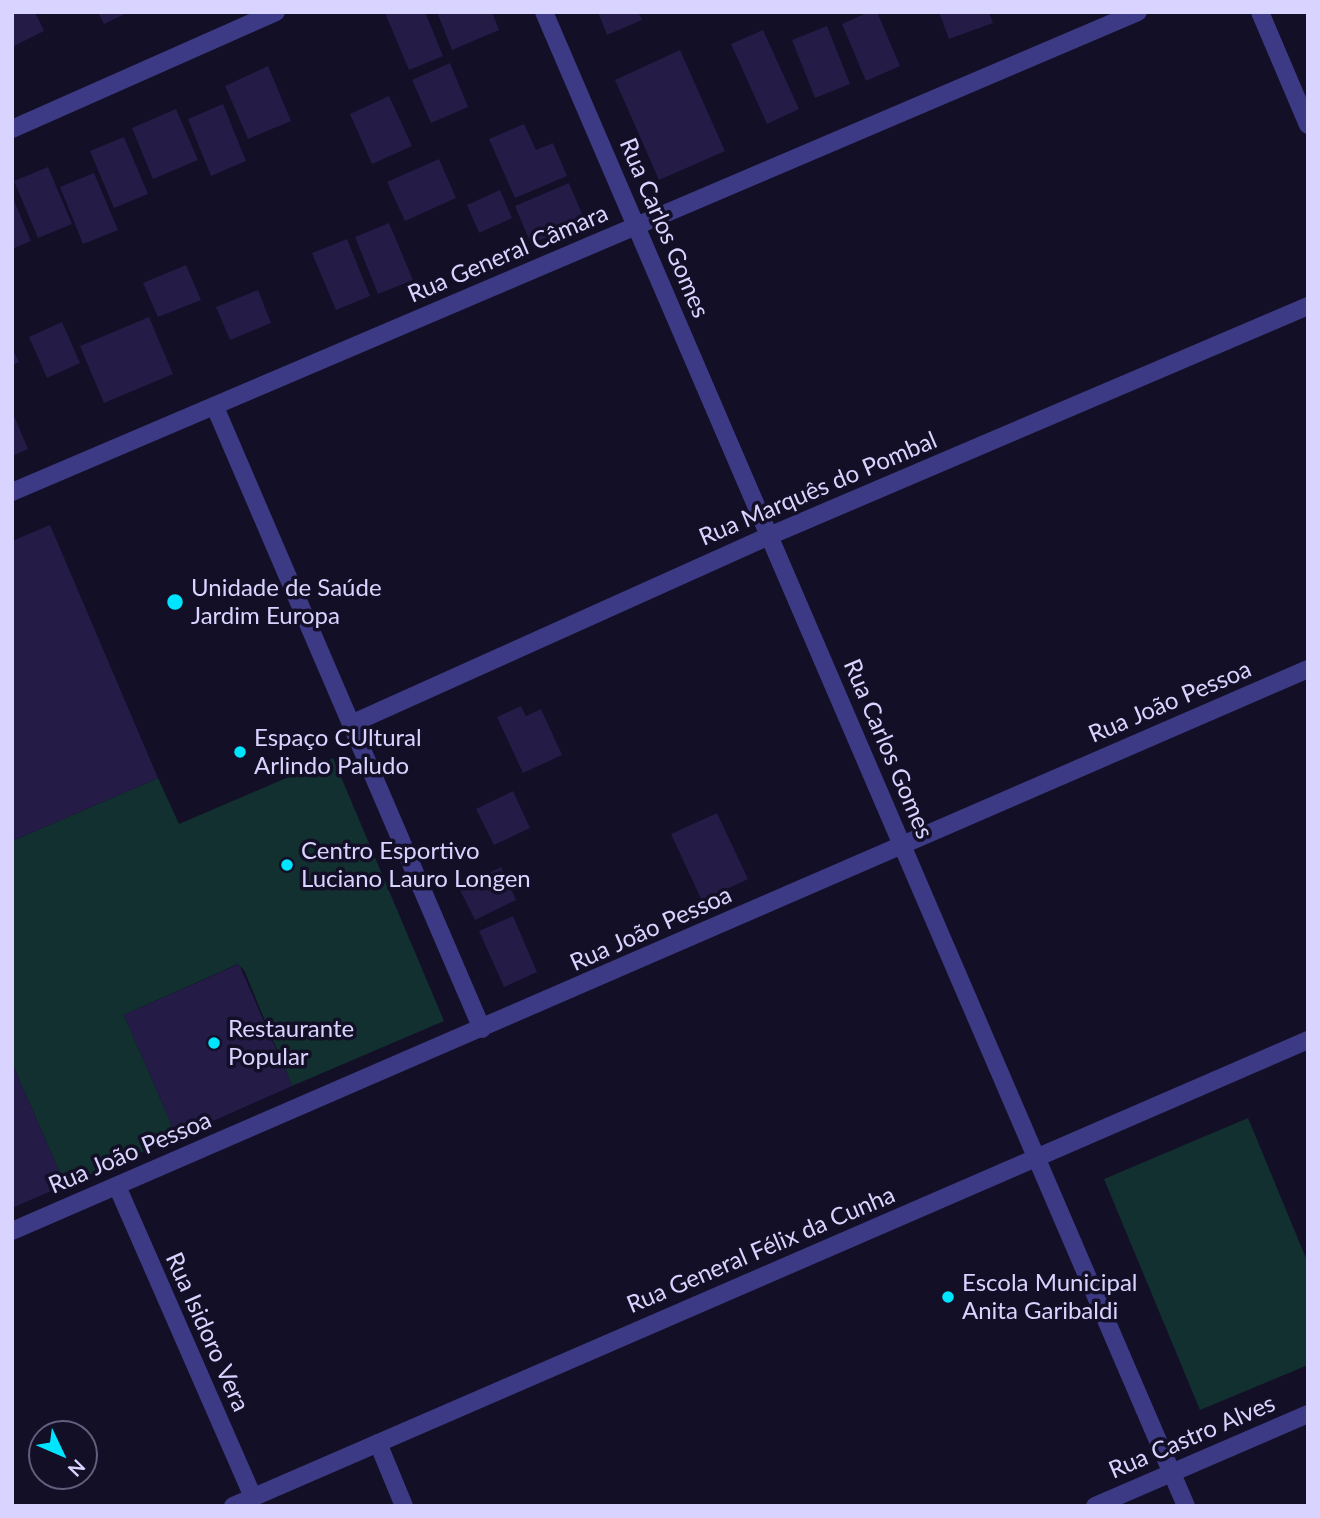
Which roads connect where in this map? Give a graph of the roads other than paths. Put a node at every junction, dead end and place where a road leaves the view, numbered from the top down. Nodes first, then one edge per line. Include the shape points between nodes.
1 (276, 12) edge
2 (544, 12) edge
3 (1138, 12) edge
4 (1260, 12) edge
5 (1308, 125) edge
6 (12, 129) edge
7 (636, 226) junction
8 (1308, 306) edge
9 (215, 407) junction
10 (12, 492) edge
11 (769, 536) junction
12 (1308, 669) edge
13 (351, 723) junction
14 (902, 845) junction
15 (482, 1029) junction
16 (1308, 1040) edge
17 (1037, 1158) junction
18 (117, 1186) junction
19 (12, 1231) edge
20 (1308, 1413) edge
21 (377, 1443) junction
22 (1171, 1473) junction
23 (253, 1497) junction
24 (233, 1506) edge
25 (404, 1506) edge
26 (1095, 1506) edge
27 (1186, 1506) edge

1 - 6 street
2 - 7 street, Rua Carlos Gomes
3 - 7 street, Rua General Câmara
4 - 5 street
7 - 9 street, Rua General Câmara
7 - 11 street, Rua Carlos Gomes
8 - 11 street, Rua Marquês do Pombal
9 - 10 street, Rua General Câmara
9 - 13 street
11 - 13 street, Rua Marquês do Pombal
11 - 14 street, Rua Carlos Gomes
12 - 14 street, Rua João Pessoa
13 - 15 street
14 - 15 street, Rua João Pessoa
14 - 17 street, Rua Carlos Gomes
15 - 18 street, Rua João Pessoa
16 - 17 street, Rua General Félix da Cunha
17 - 21 street, Rua General Félix da Cunha
17 - 22 street, Rua Carlos Gomes
18 - 19 street, Rua João Pessoa
18 - 23 street, Rua Isidoro Vera
20 - 22 street, Rua Castro Alves
21 - 23 street, Rua General Félix da Cunha
21 - 25 street
22 - 26 street, Rua Castro Alves
22 - 27 street, Rua Carlos Gomes
23 - 24 street, Rua General Félix da Cunha

